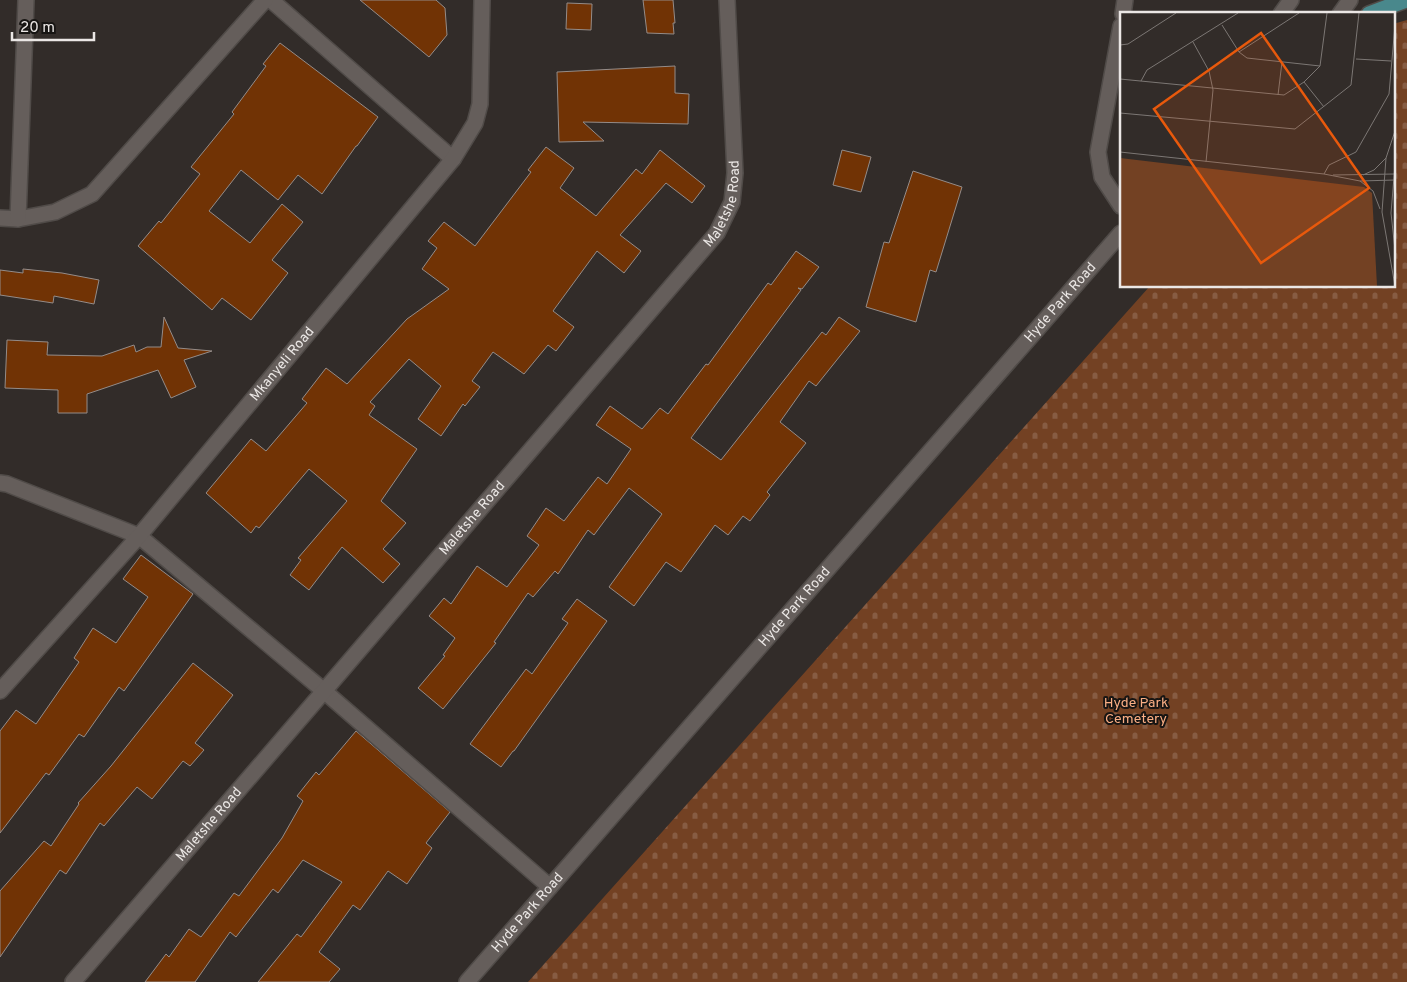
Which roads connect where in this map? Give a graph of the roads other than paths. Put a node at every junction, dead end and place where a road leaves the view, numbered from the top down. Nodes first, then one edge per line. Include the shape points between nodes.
1 (26, 0) edge
2 (265, 0) edge
3 (270, 0) edge
4 (482, 0) edge
5 (727, 0) edge
6 (1292, 0) edge
7 (1350, 0) edge
8 (1406, 0) edge
9 (1283, 12) edge
10 (1341, 12) edge
11 (1374, 12) edge
12 (1120, 31) edge
13 (453, 159) junction
14 (1120, 204) edge
15 (0, 218) edge
16 (18, 219) junction
17 (1120, 234) edge
18 (0, 483) edge
19 (139, 536) junction
20 (0, 691) edge
21 (324, 692) junction
22 (550, 887) junction
23 (72, 982) edge
24 (467, 982) edge

1 - 16 street
2 - 16 street via 92,194 55,212
3 - 13 street
4 - 13 street, Mkanyeli Road via 480,104 475,123
5 - 21 street, Maletshe Road via 734,173 732,202 717,233
6 - 9 street
7 - 10 street
8 - 11 main road
12 - 14 street via 1098,152 1102,177
13 - 19 street, Mkanyeli Road
15 - 16 street
17 - 22 street, Hyde Park Road
18 - 19 street
19 - 20 street, Mkanyeli Road
19 - 21 street
21 - 22 street
21 - 23 street, Maletshe Road
22 - 24 street, Hyde Park Road

